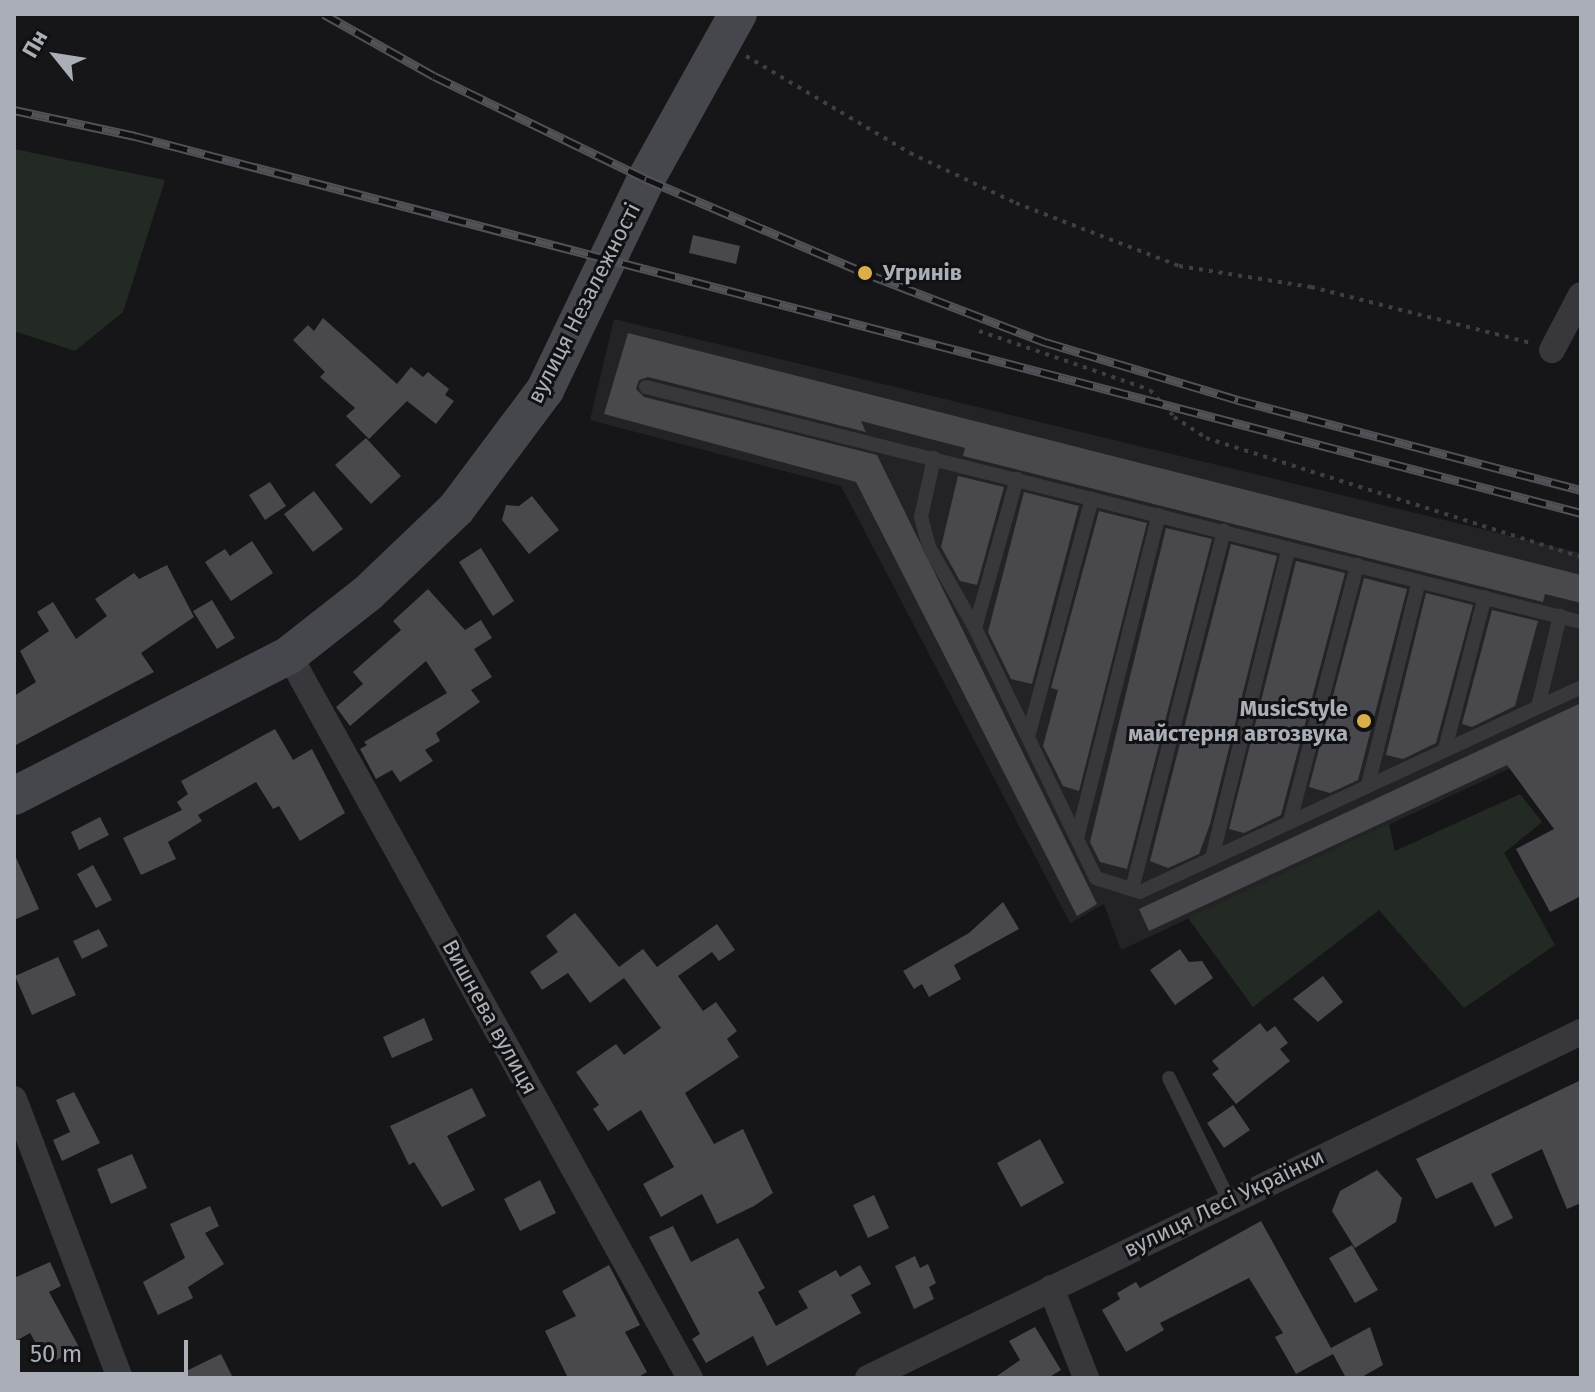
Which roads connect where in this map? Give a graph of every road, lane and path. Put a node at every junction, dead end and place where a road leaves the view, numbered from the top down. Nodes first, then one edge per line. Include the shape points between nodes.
1 (730, 29) edge
2 (1581, 295) edge
3 (979, 331) dead end
4 (1552, 350) joint
5 (646, 387) dead end
6 (934, 458) junction
7 (1017, 479) junction
8 (1092, 498) junction
9 (1159, 515) junction
10 (1224, 531) junction
11 (1289, 548) junction
12 (1581, 557) edge
13 (1357, 565) junction
14 (1419, 581) junction
15 (1485, 597) junction
16 (1560, 616) junction
17 (1581, 622) edge
18 (975, 628) junction
19 (289, 655) junction
20 (1581, 687) edge
21 (1538, 707) junction
22 (1028, 737) junction
23 (1445, 749) junction
24 (1368, 785) junction
25 (14, 796) edge
26 (1290, 821) junction
27 (1077, 838) junction
28 (1212, 858) junction
29 (1132, 889) junction
30 (1581, 1032) edge
31 (1169, 1078) dead end
32 (14, 1099) edge
33 (1229, 1200) junction
34 (1051, 1288) junction
35 (120, 1378) edge
36 (690, 1378) edge
37 (868, 1378) edge
38 (1086, 1378) edge

1 - 4 path via 910,153 1016,203 1179,266 1311,287
1 - 19 street, вулиця Незалежності via 646,179 545,390 456,509 368,593
2 - 4 street
3 - 12 path via 1150,390 1174,417 1206,438
5 - 6 lane
6 - 7 lane
6 - 18 lane via 921,517 929,547
7 - 8 lane
7 - 18 lane
8 - 9 lane
8 - 22 lane
9 - 10 lane
9 - 27 lane
10 - 11 lane
10 - 29 lane
11 - 13 lane
11 - 28 lane
13 - 14 lane
13 - 26 lane
14 - 15 lane
14 - 24 lane
15 - 16 lane
15 - 23 lane
16 - 17 lane
16 - 21 lane
18 - 22 lane
19 - 25 street, вулиця Незалежності
19 - 36 street, Вишнева вулиця
20 - 21 lane
21 - 23 lane
22 - 27 lane
23 - 24 lane
24 - 26 lane
26 - 28 lane
27 - 29 lane via 1096,878
28 - 29 lane via 1140,892
30 - 33 street, вулиця Лесі Українки
31 - 33 lane
32 - 35 street
33 - 34 street, вулиця Лесі Українки
34 - 37 street, вулиця Лесі Українки
34 - 38 street

